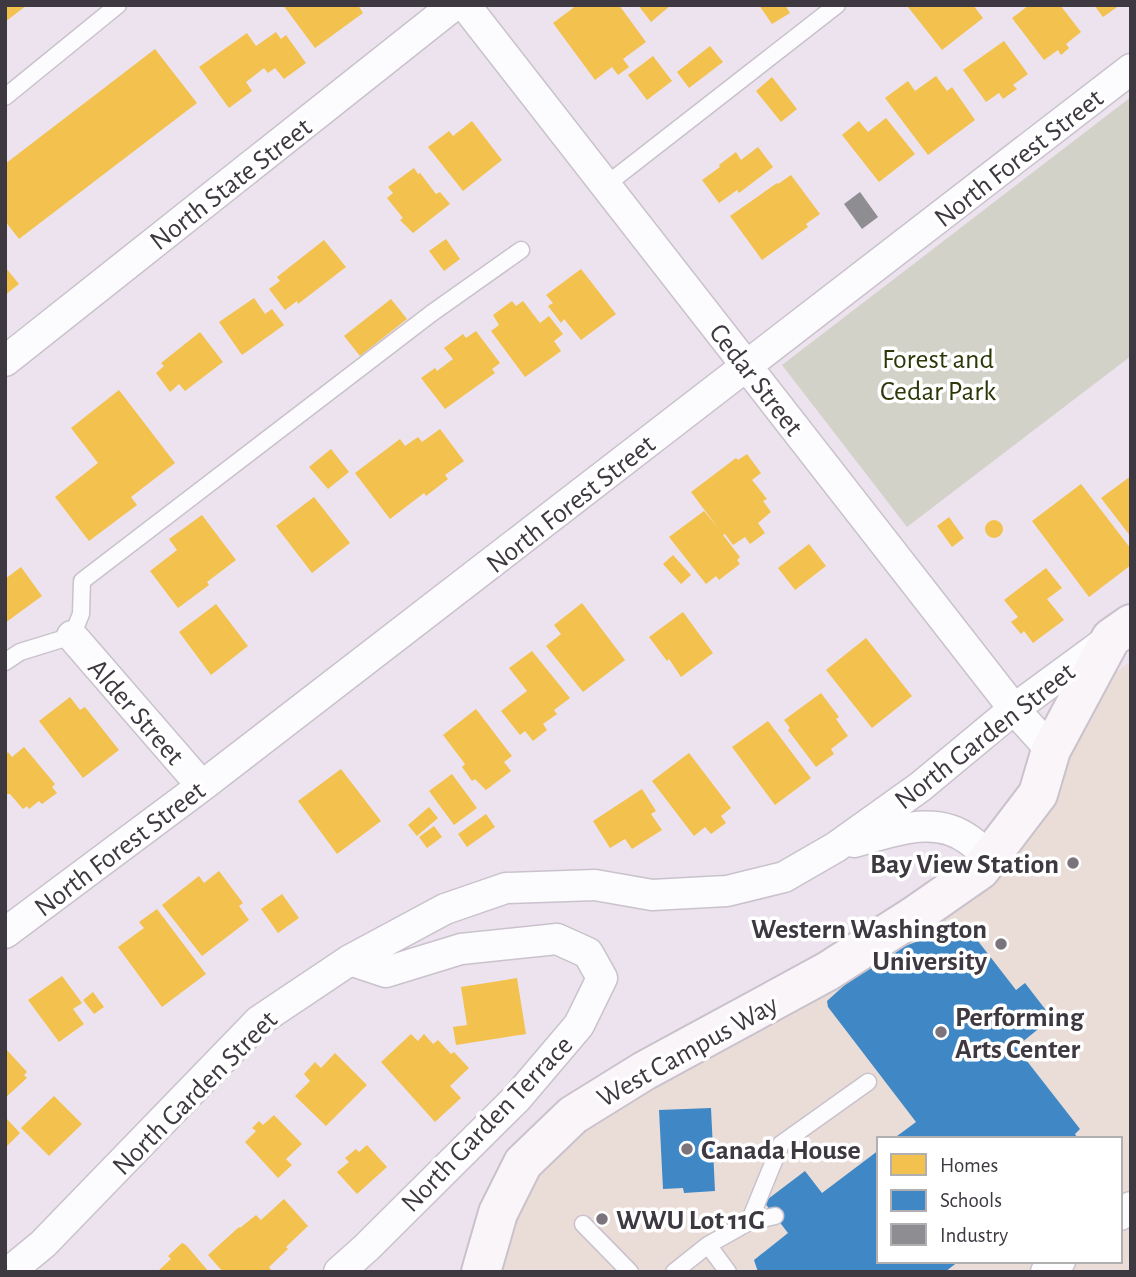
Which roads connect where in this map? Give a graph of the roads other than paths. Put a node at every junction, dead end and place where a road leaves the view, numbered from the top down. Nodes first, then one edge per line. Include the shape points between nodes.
1 (118, 5) edge
2 (454, 5) edge
3 (465, 5) edge
4 (837, 5) edge
5 (1131, 69) edge
6 (5, 97) edge
7 (606, 185) junction
8 (521, 250) dead end
9 (5, 362) edge
10 (747, 366) junction
11 (1121, 631) edge
12 (72, 636) junction
13 (5, 662) edge
14 (1014, 709) junction
15 (1051, 750) junction
16 (202, 786) junction
17 (836, 847) junction
18 (990, 857) junction
19 (5, 933) edge
20 (350, 960) junction
21 (868, 1082) dead end
22 (775, 1216) dead end
23 (749, 1222) junction
24 (583, 1224) dead end
25 (708, 1245) junction
26 (9, 1272) edge
27 (339, 1272) edge
28 (481, 1272) edge
29 (630, 1272) edge
30 (674, 1272) edge
31 (729, 1272) edge

1 - 6 lane
2 - 9 street, North State Street
3 - 7 street, Cedar Street
4 - 7 lane
5 - 10 street, North Forest Street
7 - 10 street, Cedar Street
8 - 12 lane via 82,581 81,614
10 - 14 street, Cedar Street
10 - 16 street, North Forest Street
11 - 14 street, North Garden Street
11 - 15 street, West Campus Way
12 - 13 lane via 20,652
12 - 16 street, Alder Street
14 - 15 street, Cedar Street
14 - 17 street, North Garden Street via 920,787
15 - 18 street, West Campus Way via 1038,794
16 - 19 street, North Forest Street
17 - 18 street, North Garden Street via 923,826 950,830 973,841
17 - 20 street, North Garden Street via 784,877 727,891 652,895 595,885 506,888 445,908
18 - 28 street, West Campus Way via 980,870 828,971 644,1070 573,1115 523,1163 498,1213
20 - 26 street, North Garden Street via 259,1021 43,1244
20 - 27 street, North Garden Terrace via 386,972 461,949 558,939 588,953 602,978 579,1025 517,1098
21 - 23 lane via 781,1144
22 - 23 lane
23 - 25 lane
24 - 29 lane
25 - 30 lane
25 - 31 lane

